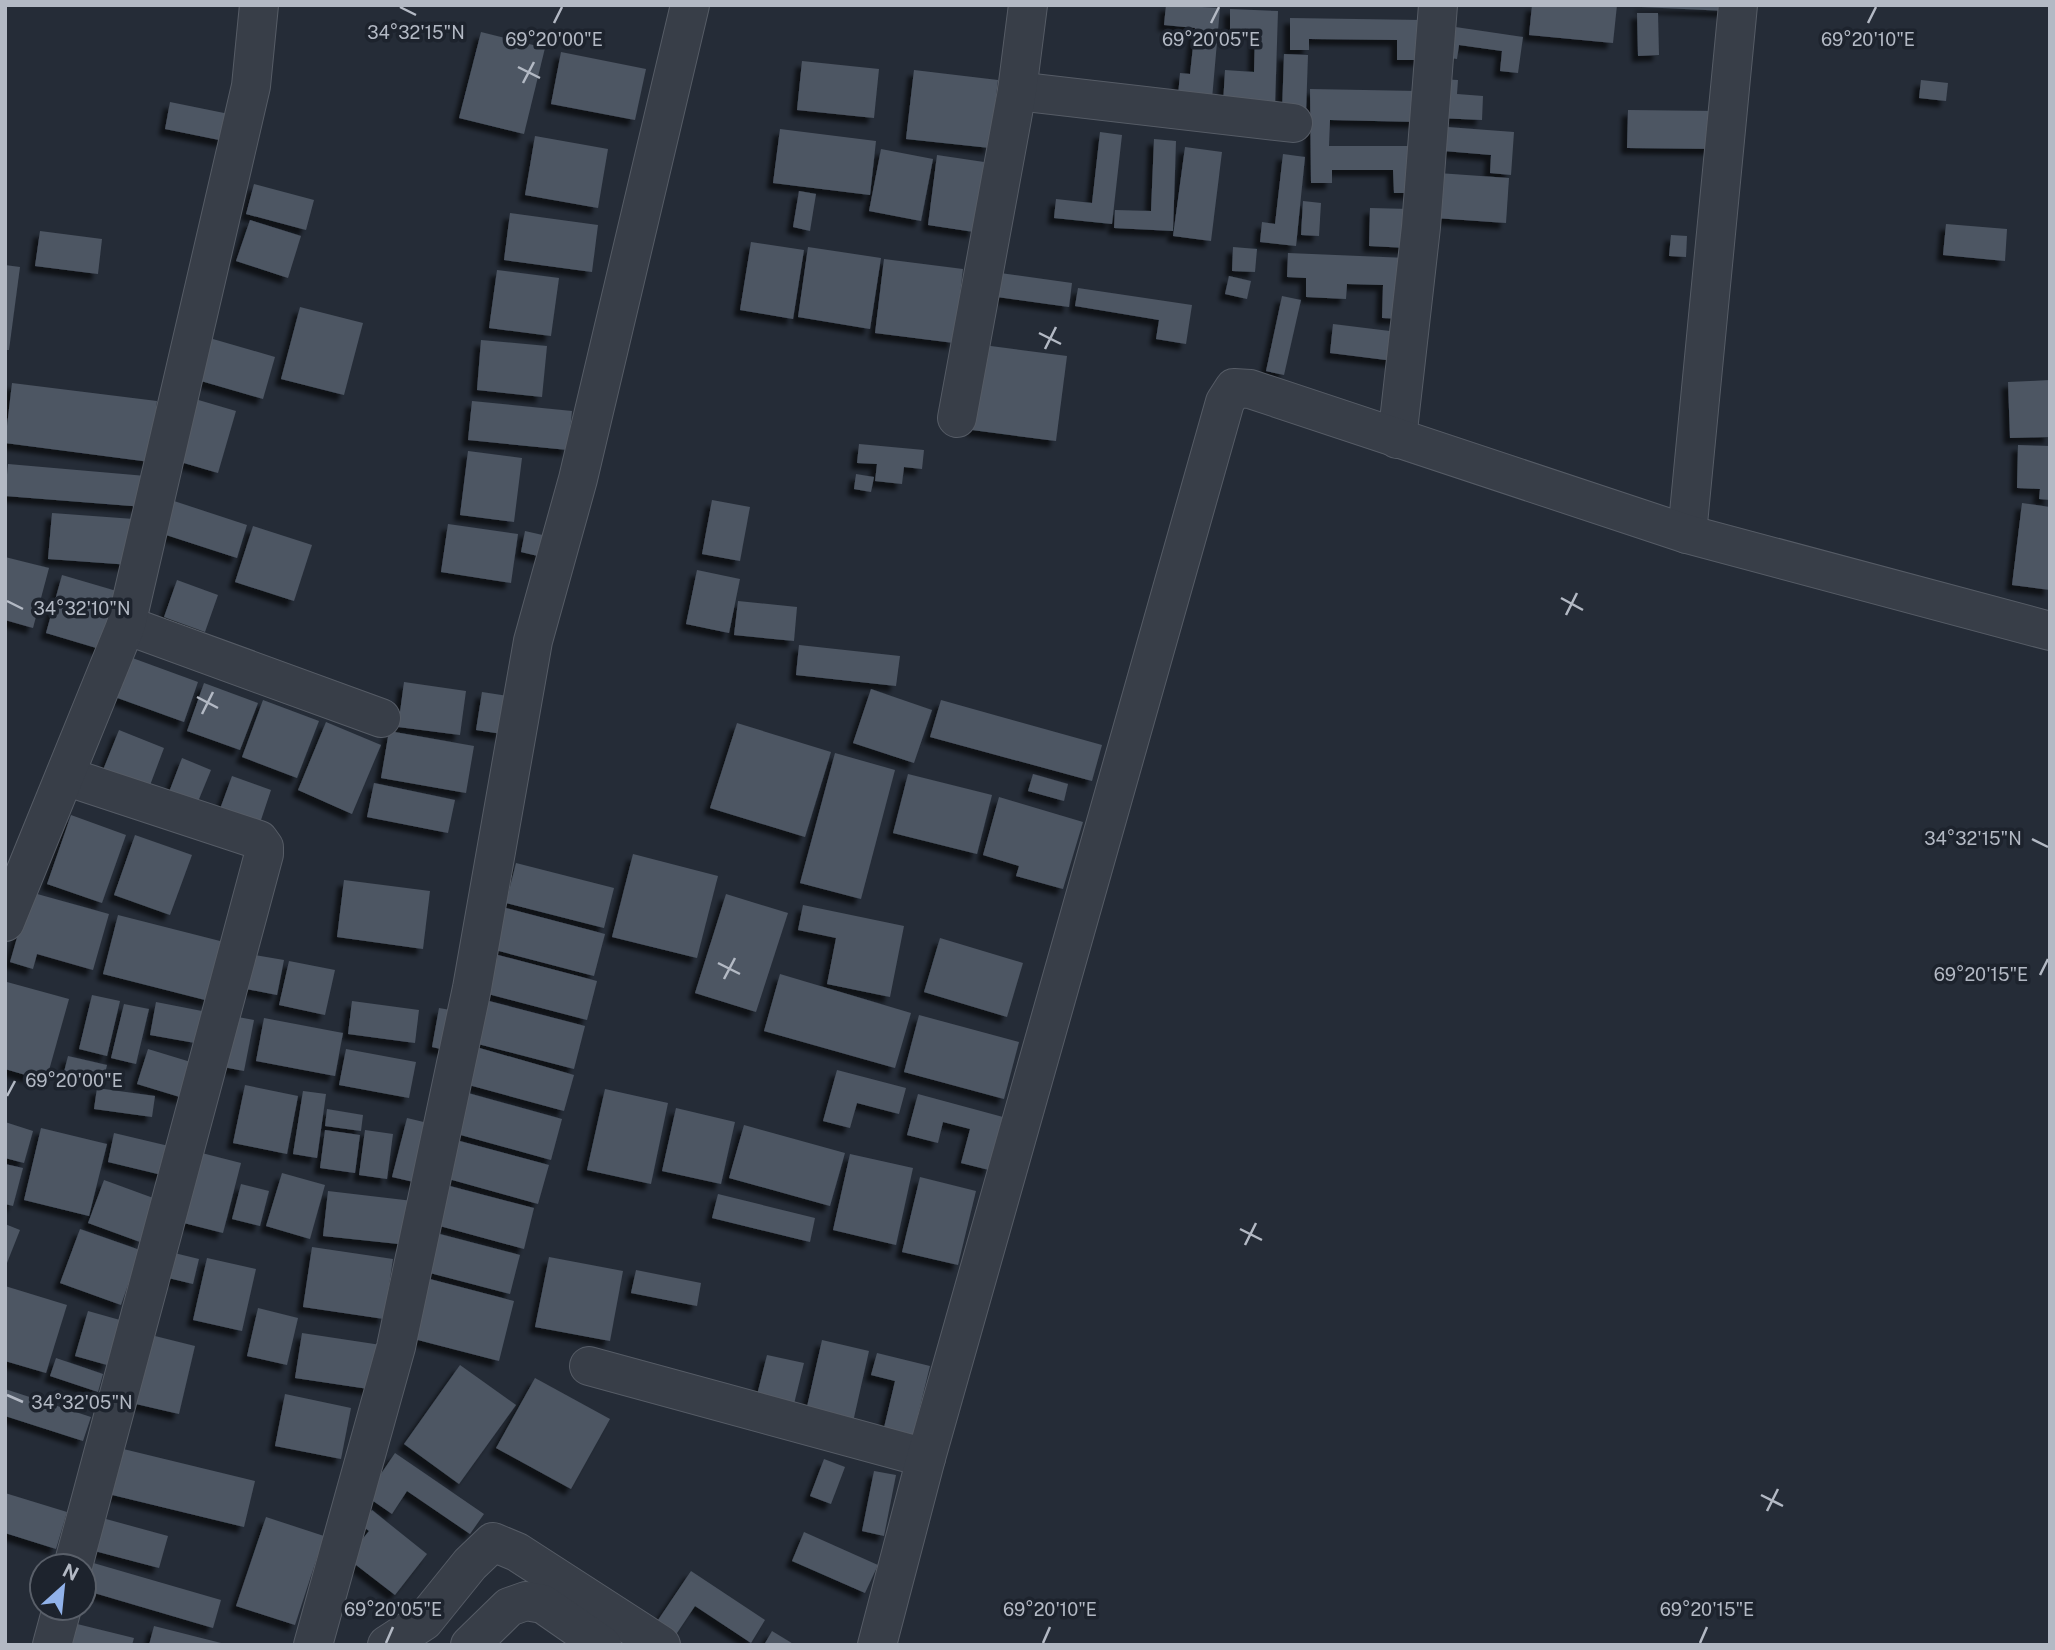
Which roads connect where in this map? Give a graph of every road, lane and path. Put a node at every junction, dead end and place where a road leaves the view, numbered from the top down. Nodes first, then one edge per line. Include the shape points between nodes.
1 (259, 5) edge
2 (690, 5) edge
3 (1028, 5) edge
4 (1438, 5) edge
5 (1738, 5) edge
6 (1017, 92) junction
7 (1293, 123) dead end
8 (957, 418) dead end
9 (1397, 439) junction
10 (1687, 534) junction
11 (126, 625) junction
12 (2050, 631) edge
13 (381, 718) dead end
14 (65, 776) junction
15 (5, 922) edge
16 (589, 1366) dead end
17 (926, 1458) junction
18 (77, 1552) edge
19 (58, 1622) edge
20 (52, 1645) edge
21 (313, 1645) edge
22 (387, 1645) edge
23 (470, 1645) edge
24 (602, 1645) edge
25 (661, 1645) edge
26 (877, 1645) edge

1 - 11 street via 251,86
2 - 21 street via 578,479 533,641 472,988 396,1347
3 - 6 street
4 - 9 street via 1421,227
5 - 10 street
6 - 7 street
6 - 8 street
9 - 10 street
9 - 17 street via 1250,389 1234,388 1224,402
10 - 12 street
11 - 13 street
11 - 14 street
14 - 15 street
14 - 18 street via 259,841 264,847
16 - 17 street
17 - 26 street
19 - 20 street
22 - 25 street via 425,1621 470,1564 494,1542 517,1552
23 - 24 street via 509,1607 526,1601 543,1604

